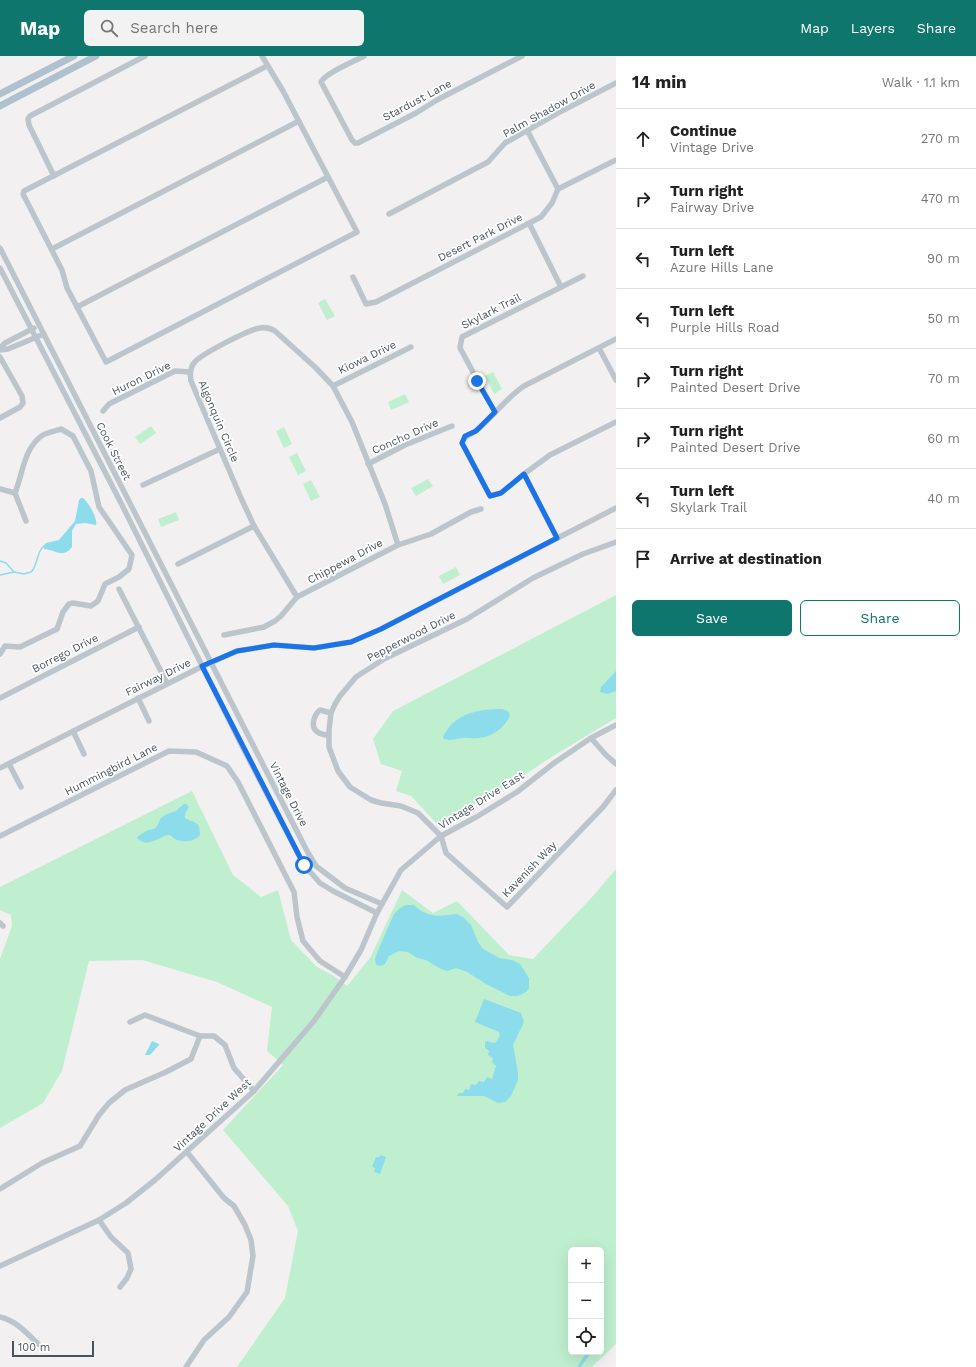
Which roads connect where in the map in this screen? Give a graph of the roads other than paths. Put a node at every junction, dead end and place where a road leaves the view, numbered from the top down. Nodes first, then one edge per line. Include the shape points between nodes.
1 (74, 56) edge
2 (96, 56) edge
3 (145, 56) edge
4 (262, 56) edge
5 (364, 56) edge
6 (522, 56) edge
7 (267, 66) junction
8 (616, 83) edge
9 (0, 94) edge
10 (0, 106) edge
11 (299, 121) junction
12 (527, 130) junction
13 (616, 160) edge
14 (54, 176) junction
15 (328, 177) junction
16 (558, 189) junction
17 (389, 214) dead end
18 (529, 223) junction
19 (0, 248) edge
20 (52, 249) junction
21 (0, 268) edge
22 (583, 276) dead end
23 (353, 277) dead end
24 (561, 287) junction
25 (77, 307) junction
26 (39, 325) junction
27 (31, 330) junction
28 (44, 334) junction
29 (35, 337) junction
30 (616, 339) edge
31 (411, 347) dead end
32 (599, 348) junction
33 (0, 349) edge
34 (0, 356) edge
35 (190, 372) junction
36 (616, 380) edge
37 (332, 386) junction
38 (103, 411) dead end
39 (495, 412) junction
40 (0, 418) edge
41 (616, 422) edge
42 (452, 426) dead end
43 (220, 449) junction
44 (368, 464) junction
45 (524, 474) junction
46 (143, 486) dead end
47 (0, 489) edge
48 (15, 492) junction
49 (616, 508) edge
50 (481, 509) dead end
51 (26, 521) dead end
52 (254, 526) junction
53 (557, 538) junction
54 (616, 542) edge
55 (398, 545) junction
56 (178, 564) dead end
57 (119, 588) dead end
58 (297, 597) junction
59 (139, 627) junction
60 (224, 635) dead end
61 (0, 654) edge
62 (211, 662) junction
63 (202, 666) junction
64 (168, 683) junction
65 (0, 698) edge
66 (138, 698) junction
67 (331, 713) junction
68 (150, 720) dead end
69 (616, 725) edge
70 (73, 731) junction
71 (328, 735) junction
72 (591, 738) junction
73 (84, 754) dead end
74 (9, 764) junction
75 (616, 764) edge
76 (0, 768) edge
77 (21, 787) dead end
78 (616, 790) edge
79 (0, 836) edge
80 (441, 836) junction
81 (382, 904) junction
82 (377, 913) junction
83 (345, 977) junction
84 (130, 1022) dead end
85 (200, 1036) junction
86 (254, 1091) junction
87 (187, 1152) junction
88 (0, 1189) edge
89 (99, 1220) junction
90 (1, 1264) edge
91 (120, 1287) dead end
92 (0, 1317) edge
93 (38, 1344) dead end
94 (186, 1367) edge

1 - 9 main road
2 - 10 main road
3 - 14 street via 30,116 29,125
4 - 7 street
5 - 6 street, Stardust Lane via 330,73 321,82 355,143 362,142
7 - 11 street via 284,91
7 - 14 street
8 - 12 street, Palm Shadow Drive
11 - 15 street
11 - 20 street
12 - 16 street
12 - 17 street, Palm Shadow Drive via 505,143 488,162
13 - 16 street
14 - 20 street via 23,193
15 - 25 street
15 - 25 street via 357,232 106,362
16 - 18 street, Desert Park Drive via 552,203 540,217
18 - 23 street, Desert Park Drive via 376,302 366,304
18 - 24 street
19 - 26 street, Cook Street
20 - 25 street
21 - 27 street, Cook Street
22 - 24 street, Skylark Trail
24 - 39 street, Skylark Trail via 462,337 460,348
26 - 27 street
26 - 28 street, Cook Street
27 - 29 street, Cook Street
27 - 33 street via 5,343
28 - 29 street
28 - 62 street, Cook Street
29 - 33 street via 8,349
29 - 63 street, Cook Street
30 - 32 street
31 - 37 street, Kiowa Drive
32 - 36 street
32 - 39 street via 524,386
34 - 40 street via 22,396 23,403
35 - 37 street, Algonquin Circle via 194,362 202,356 255,329 266,328 275,331
35 - 38 street, Huron Drive via 175,371 110,404
35 - 43 street, Algonquin Circle via 191,381
37 - 44 street, Algonquin Circle via 352,422
39 - 45 street via 476,431 465,436 462,443 490,496 501,493
41 - 45 street via 550,455
42 - 44 street, Concho Drive via 405,445
43 - 46 street
43 - 52 street, Algonquin Circle
44 - 55 street, Algonquin Circle via 385,504
45 - 53 street
47 - 48 street
48 - 51 street
48 - 61 street via 34,442 45,434 61,429 73,436 91,471 99,507 132,555 129,569 105,584 98,601 90,606 69,604 57,629 20,647 5,646
49 - 53 street, Fairway Drive
50 - 55 street, Chippewa Drive via 432,534
52 - 56 street
52 - 58 street, Algonquin Circle
53 - 62 street, Fairway Drive via 351,642 314,648 274,645 237,651
54 - 67 street, Pepperwood Drive via 583,554 533,578 467,619 384,659 356,677
55 - 58 street, Chippewa Drive
57 - 59 street
58 - 60 street, Chippewa Drive via 271,624
59 - 64 street
59 - 65 street, Borrego Drive
62 - 63 street, Fairway Drive
62 - 81 street, Vintage Drive via 316,866 345,888
63 - 64 street, Fairway Drive
63 - 82 street, Vintage Drive via 304,865 320,883
64 - 66 street, Fairway Drive
66 - 68 street
66 - 70 street, Fairway Drive
67 - 71 street, Pepperwood Drive
67 - 71 street via 320,710 313,722 317,732
69 - 72 street, Vintage Drive East
70 - 73 street
70 - 74 street, Fairway Drive
71 - 80 street, Pepperwood Drive via 332,760 350,786 371,800 401,806 418,814
72 - 75 street
72 - 80 street, Vintage Drive East via 517,792
74 - 76 street, Fairway Drive
74 - 77 street
78 - 80 street, Kavenish Way via 603,807 506,907 446,853
79 - 83 street, Hummingbird Lane via 169,751 196,752 227,766 238,782 294,892 303,941 320,961
80 - 81 street, Vintage Drive East via 401,870
81 - 82 street, Vintage Drive East
82 - 83 street, Vintage Drive West via 361,950
83 - 86 street, Vintage Drive West via 314,1021
84 - 85 street via 145,1015
85 - 86 street via 214,1036 225,1045 234,1068
85 - 88 street via 191,1059 125,1090 109,1103 80,1146 42,1163
86 - 87 street, Vintage Drive West
87 - 89 street, Vintage Drive West via 156,1180
87 - 94 street via 224,1198 234,1206 251,1240 253,1256 247,1292 229,1316 204,1340
89 - 90 street, Vintage Drive West
89 - 91 street via 128,1253 131,1268
92 - 93 street via 23,1329

